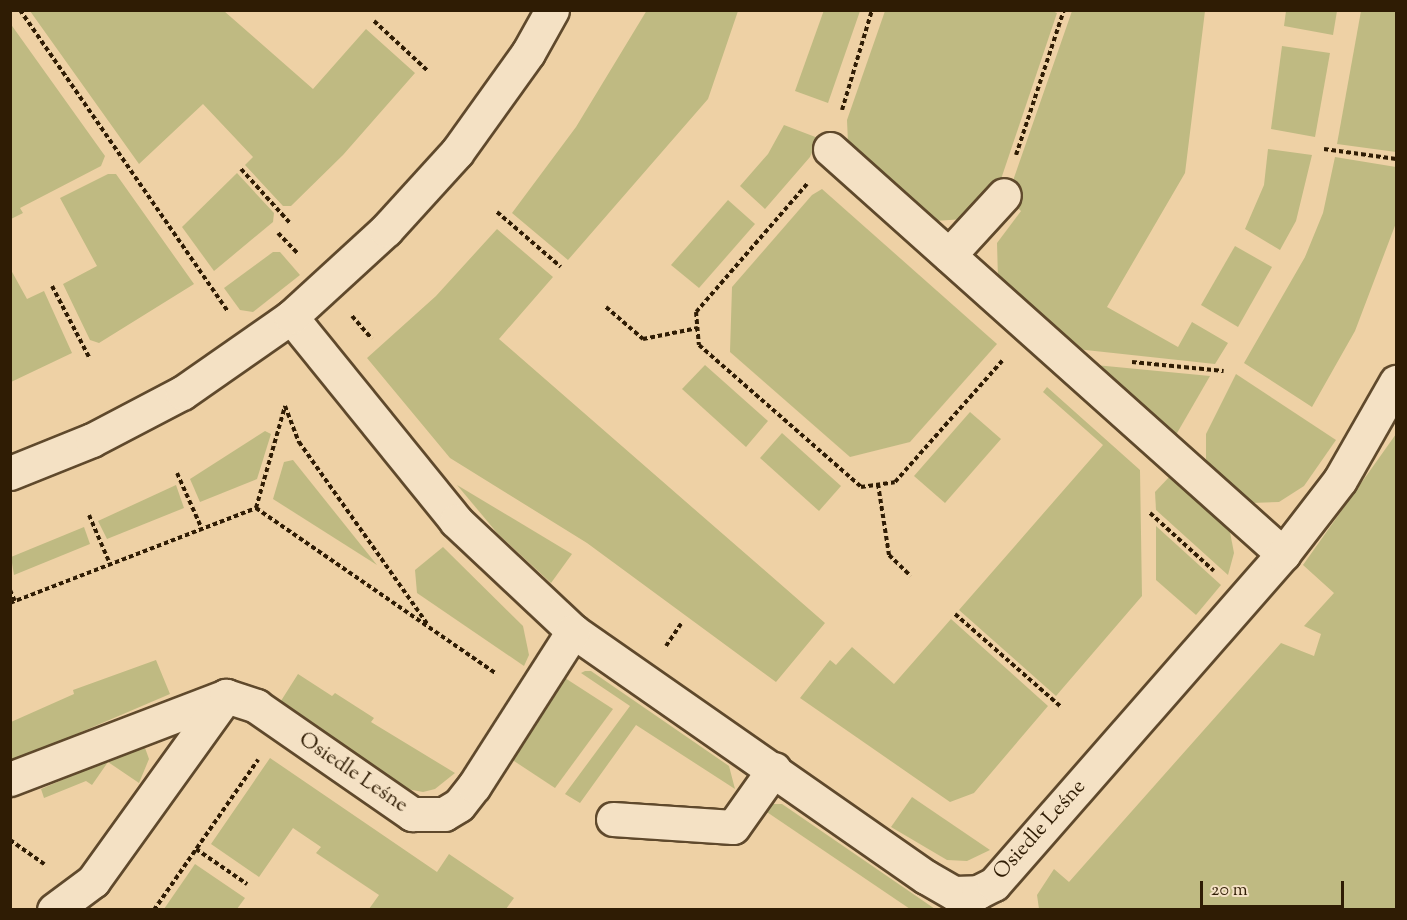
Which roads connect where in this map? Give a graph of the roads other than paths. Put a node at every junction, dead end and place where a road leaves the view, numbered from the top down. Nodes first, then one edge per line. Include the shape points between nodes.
1 (552, 10) edge
2 (830, 149) road end
3 (1004, 195) road end
4 (949, 255) junction
5 (291, 317) junction
6 (1396, 382) edge
7 (10, 473) edge
8 (1282, 554) junction
9 (573, 631) junction
10 (226, 696) junction
11 (774, 770) junction
12 (10, 779) edge
13 (613, 819) dead end
14 (985, 901) edge
15 (57, 909) edge

1 - 5 street via 528,53 457,152 386,230
2 - 4 street
3 - 4 street
4 - 8 street
5 - 7 street via 182,393 102,435
5 - 9 street, Osiedle Leśne via 456,521
6 - 8 street, Osiedle Leśne via 1340,480
8 - 14 street, Osiedle Leśne via 994,884
9 - 10 street, Osiedle Leśne via 459,805 428,817 412,814 256,706
9 - 11 street, Osiedle Leśne
10 - 12 street
10 - 15 street via 93,881
11 - 13 street via 733,827
11 - 14 street, Osiedle Leśne via 926,877 954,893

